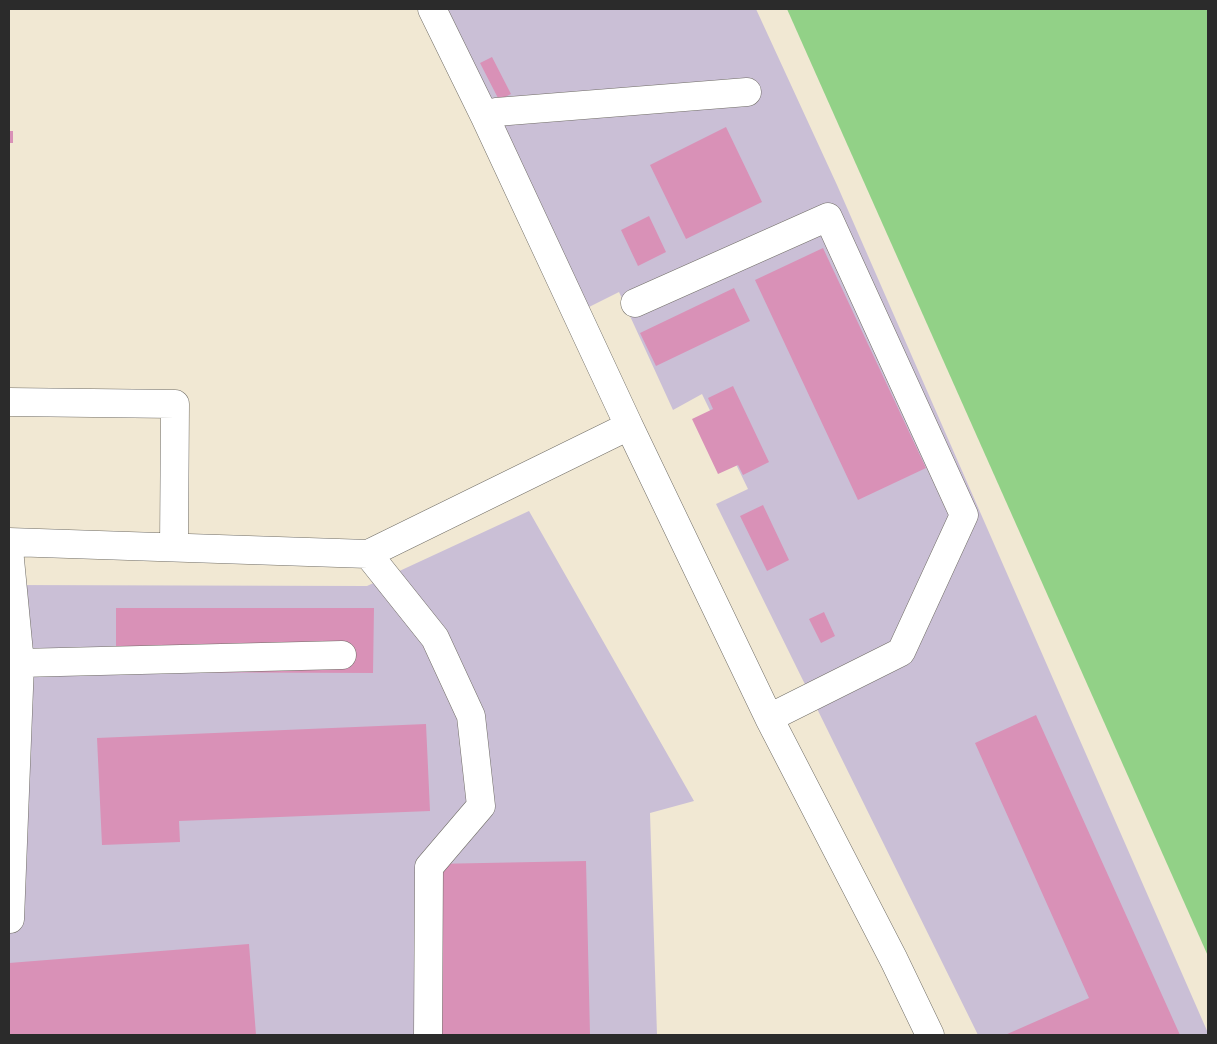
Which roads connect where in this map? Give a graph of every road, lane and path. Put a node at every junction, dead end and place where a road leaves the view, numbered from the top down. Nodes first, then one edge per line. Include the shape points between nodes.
1 (432, 9) edge
2 (748, 92) dead end
3 (485, 118) junction
4 (635, 303) dead end
5 (9, 402) edge
6 (629, 426) junction
7 (9, 542) edge
8 (174, 548) junction
9 (9, 549) edge
10 (368, 554) junction
11 (342, 655) dead end
12 (20, 663) junction
13 (769, 718) junction
14 (10, 919) edge
15 (428, 1035) edge
16 (930, 1035) edge

1 - 3 lane
2 - 3 lane via 496,112
3 - 6 lane
4 - 13 lane via 828,217 964,515 901,652
5 - 8 lane via 175,404
6 - 10 lane
6 - 13 lane
7 - 8 lane
8 - 10 lane
9 - 12 lane
10 - 15 lane via 435,638 470,716 481,806 430,867
11 - 12 lane
12 - 14 lane
13 - 16 lane

